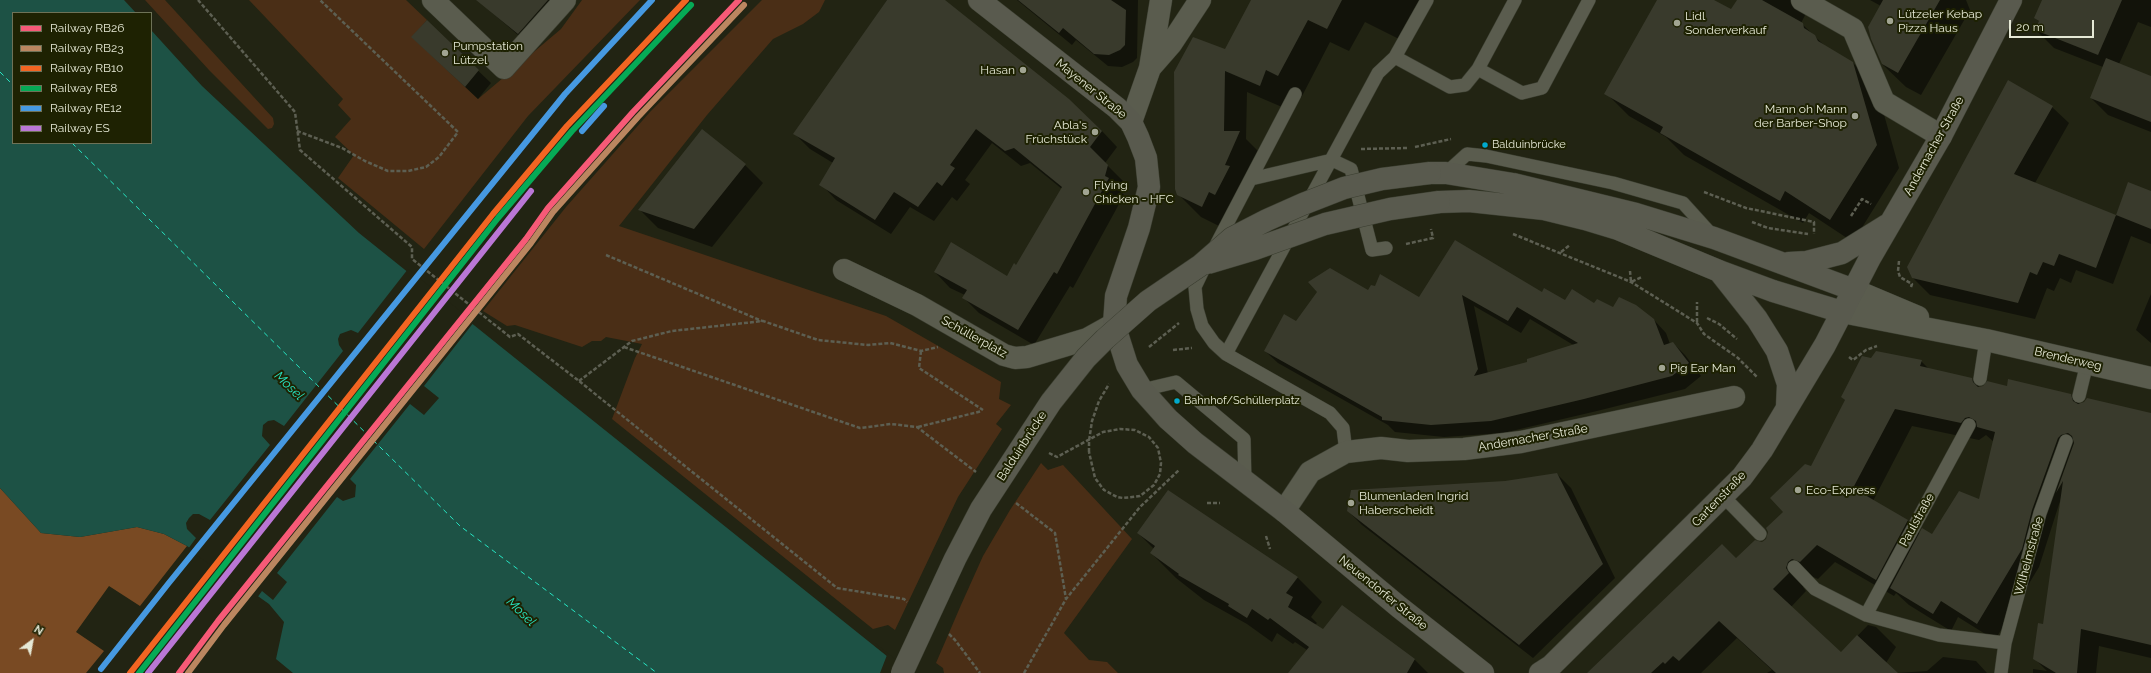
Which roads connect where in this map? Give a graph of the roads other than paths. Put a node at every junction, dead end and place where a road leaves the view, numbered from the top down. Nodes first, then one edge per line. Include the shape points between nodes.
1 (433, 0) edge
2 (565, 0) edge
3 (979, 0) edge
4 (1161, 0) edge
5 (1200, 0) edge
6 (1427, 0) edge
7 (1515, 0) edge
8 (1589, 0) edge
9 (1802, 0) edge
10 (2011, 0) edge
11 (1394, 58) junction
12 (1150, 68) junction
13 (1478, 69) junction
14 (1295, 94) dead end
15 (1131, 122) junction
16 (1941, 136) junction
17 (1332, 160) junction
18 (1251, 179) junction
19 (1890, 223) junction
20 (1386, 248) dead end
21 (1784, 263) junction
22 (1201, 265) junction
23 (844, 270) dead end
24 (1719, 271) junction
25 (1854, 290) junction
26 (1842, 312) junction
27 (1114, 324) junction
28 (1986, 340) junction
29 (1226, 354) junction
30 (2087, 363) junction
31 (2151, 378) edge
32 (1980, 380) dead end
33 (1142, 390) junction
34 (2079, 396) dead end
35 (1734, 397) dead end
36 (1788, 406) junction
37 (1969, 425) dead end
38 (2066, 441) dead end
39 (1346, 452) junction
40 (1245, 483) junction
41 (1723, 496) junction
42 (1284, 511) junction
43 (1760, 534) dead end
44 (1794, 567) dead end
45 (1866, 615) junction
46 (2005, 643) junction
47 (902, 673) edge
48 (1483, 673) edge
49 (1540, 673) edge
50 (2001, 673) edge

1 - 2 street via 504,68
3 - 15 street, Mayener Straße via 1117,108
4 - 12 street
5 - 12 street via 1171,44
6 - 11 lane
7 - 13 lane
8 - 13 lane via 1542,88 1522,94
9 - 16 street via 1853,29 1884,102
10 - 16 street, Andernacher Straße
11 - 13 lane via 1450,87 1465,85
11 - 17 lane via 1378,73
12 - 15 street
14 - 18 lane
15 - 27 street, Mayener Straße via 1146,158 1148,187 1139,228 1116,296
16 - 19 street, Andernacher Straße
17 - 18 lane
17 - 20 lane via 1351,169 1372,250
17 - 29 lane
18 - 29 lane via 1195,287 1202,326 1214,344
19 - 21 street via 1842,254 1807,262
19 - 25 street, Andernacher Straße
21 - 22 street, Balduinbrücke, bridge via 1714,238 1595,203 1513,184 1438,173 1344,188 1303,204 1232,238
21 - 25 street, Balduinbrücke
22 - 24 street, Balduinbrücke, bridge via 1325,224 1390,209 1438,202 1469,201 1544,209 1585,218
22 - 47 street, Balduinbrücke, bridge via 1148,301 1128,318 1086,358 1051,402 981,509
23 - 27 street, Schüllerplatz via 917,305 1004,355 1015,358 1027,357 1087,339
24 - 26 street, Balduinbrücke
24 - 36 street via 1757,319 1777,351 1788,384
25 - 26 street, Gartenstraße
25 - 28 street, Brenderweg via 1924,319
26 - 28 street, Brenderweg
26 - 36 street, Gartenstraße
27 - 33 street via 1127,365
28 - 30 street, Brenderweg
28 - 32 lane
29 - 39 lane via 1330,413 1343,428
30 - 31 street, Brenderweg
30 - 34 lane
33 - 40 street via 1168,419
33 - 40 lane via 1176,382 1244,439
35 - 39 street, Andernacher Straße via 1521,442 1464,449 1408,451 1381,448
36 - 41 street, Gartenstraße via 1762,450 1742,477
37 - 45 lane, Paulstraße
38 - 46 lane, Wilhelmstraße via 2040,513
39 - 42 street, Andernacher Straße via 1310,472
40 - 42 street
41 - 43 lane
41 - 49 street, Gartenstraße via 1552,666
42 - 48 street, Neuendorfer Straße
44 - 45 lane via 1816,589
45 - 46 lane via 1939,635
46 - 50 lane, Wilhelmstraße

